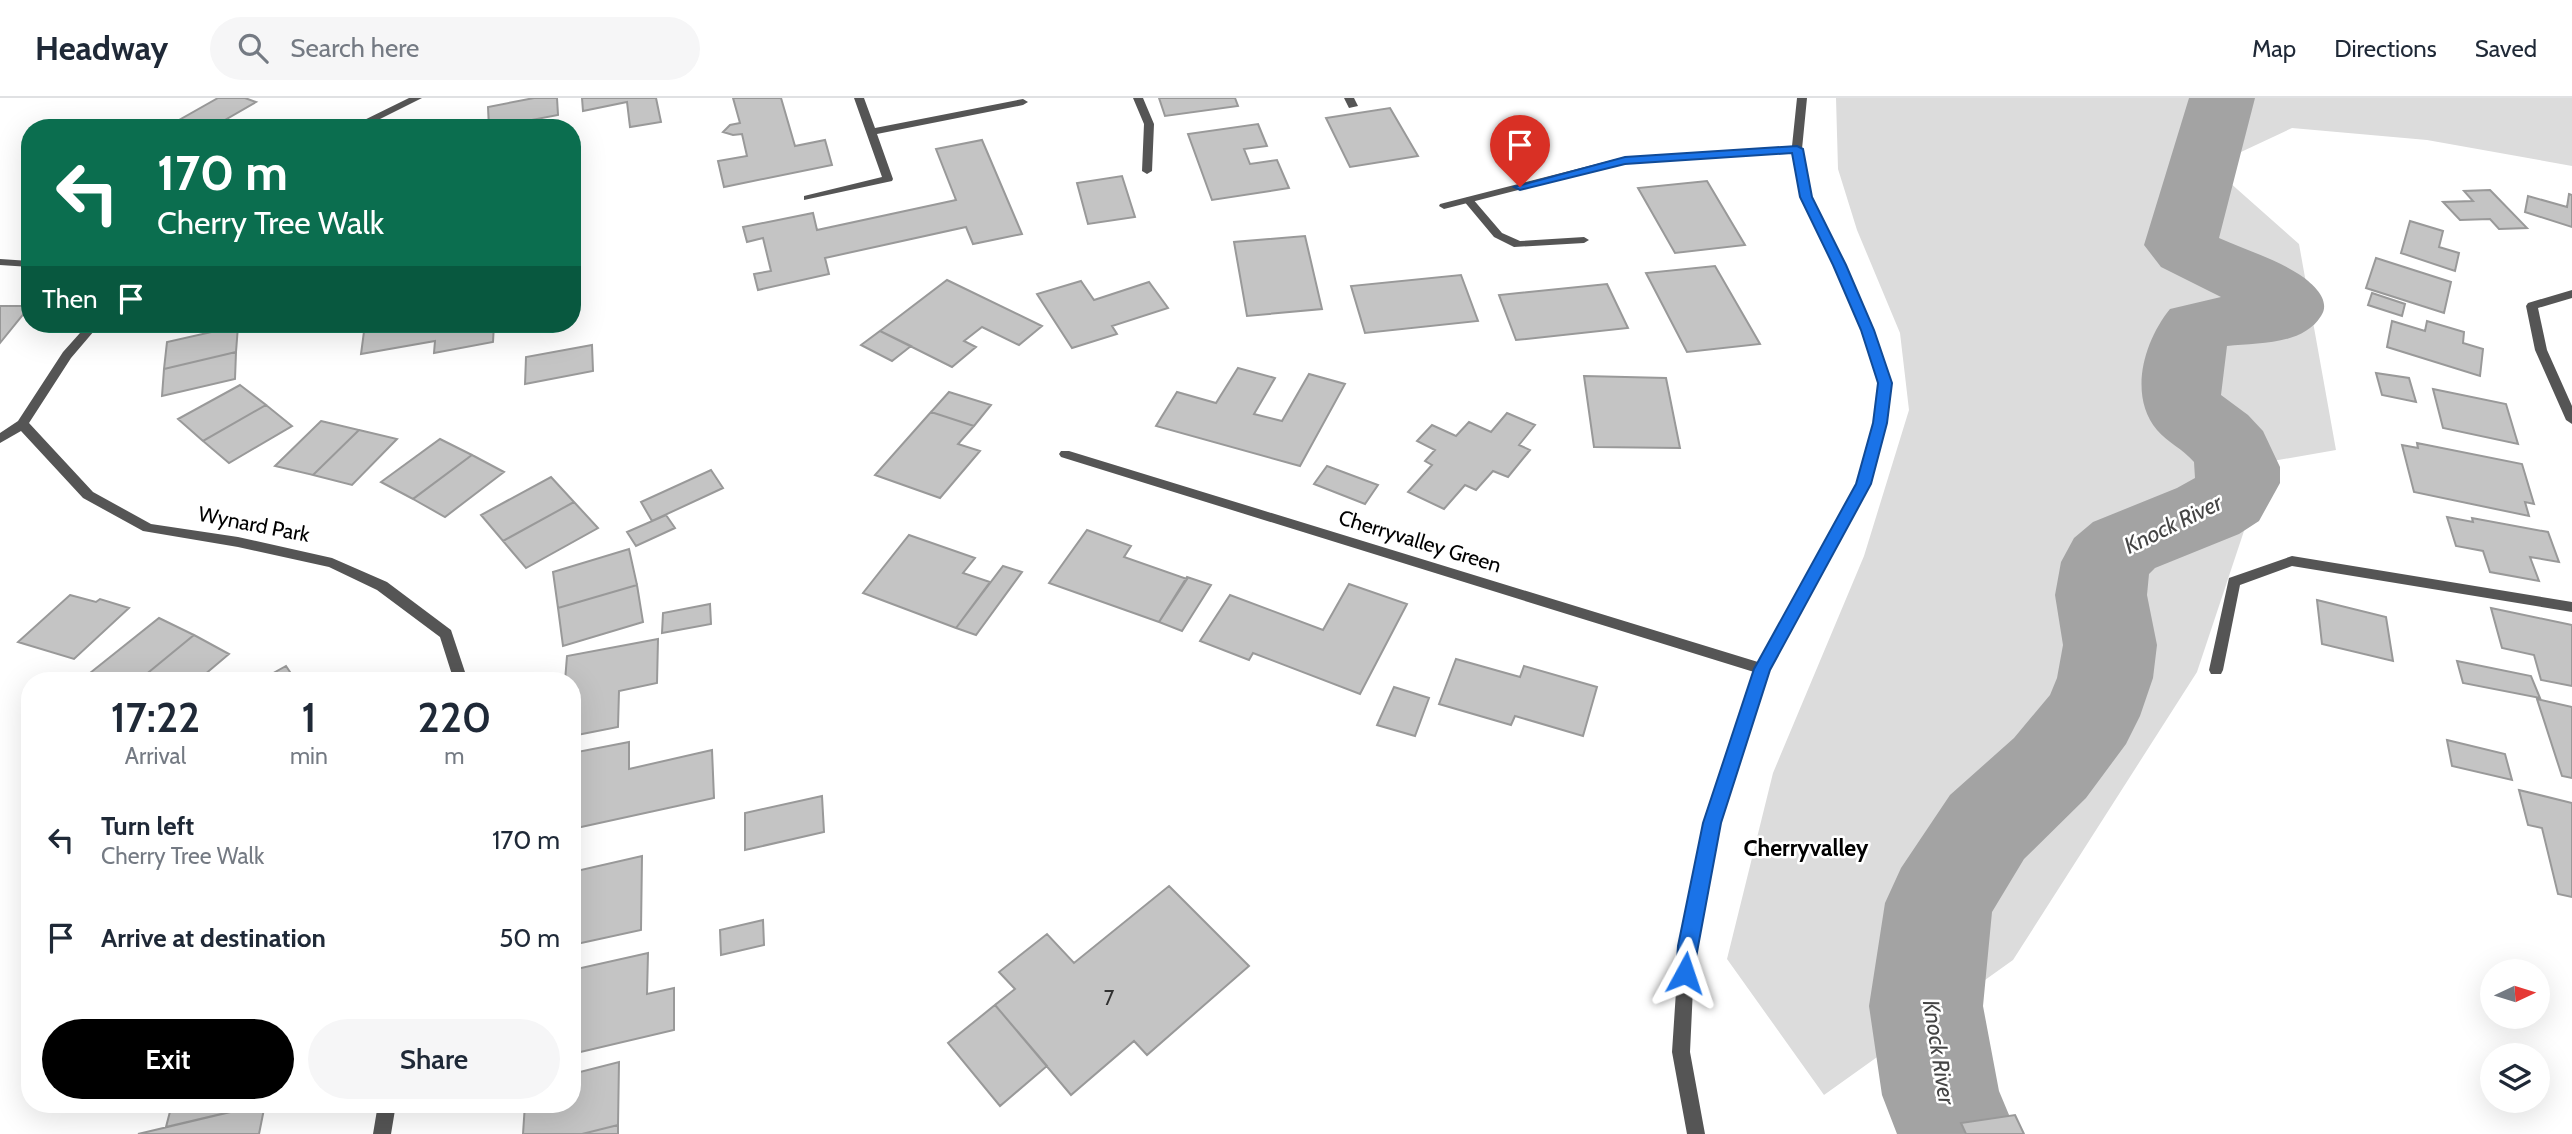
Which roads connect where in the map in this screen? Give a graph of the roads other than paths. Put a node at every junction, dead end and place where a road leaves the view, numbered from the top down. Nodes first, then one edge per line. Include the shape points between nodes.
1 (417, 98) edge
2 (859, 98) edge
3 (1138, 98) edge
4 (1802, 98) edge
5 (1023, 102) dead end
6 (372, 119) edge
7 (871, 132) junction
8 (1797, 149) junction
9 (1147, 171) dead end
10 (808, 198) dead end
11 (1468, 200) junction
12 (1444, 206) dead end
13 (1584, 240) dead end
14 (0, 262) edge
15 (21, 263) edge
16 (2572, 294) edge
17 (86, 333) edge
18 (2572, 420) edge
19 (22, 424) junction
20 (0, 439) edge
21 (1065, 454) dead end
22 (2572, 607) edge
23 (1762, 669) junction
24 (2216, 670) dead end
25 (458, 672) edge
26 (386, 1113) edge
27 (382, 1134) edge
28 (1696, 1134) edge

1 - 6 street
2 - 7 street
3 - 9 street via 1149,124
4 - 8 street
5 - 7 street
7 - 10 street via 888,179
8 - 11 street via 1625,160
8 - 23 street via 1806,197 1840,265 1885,383 1880,423 1863,484
11 - 12 street
11 - 13 street via 1498,235 1518,245
14 - 15 street
16 - 18 street via 2532,306 2541,350
17 - 19 street
19 - 20 street
19 - 25 street, Wynard Park via 88,495 148,528 332,563 382,586 446,634
21 - 23 street, Cherryvalley Green
22 - 24 street via 2292,561 2234,582
23 - 28 street via 1712,823 1687,946 1681,1052
26 - 27 street

